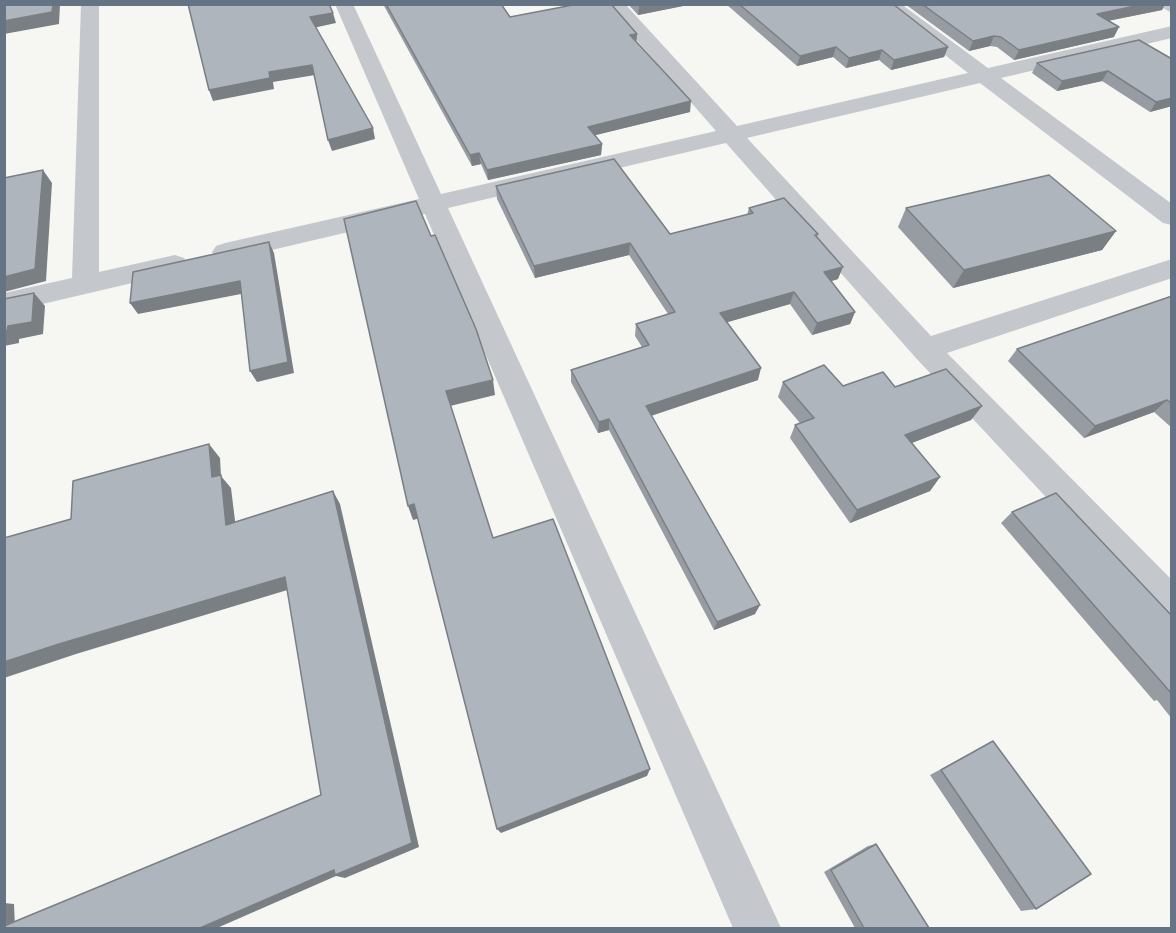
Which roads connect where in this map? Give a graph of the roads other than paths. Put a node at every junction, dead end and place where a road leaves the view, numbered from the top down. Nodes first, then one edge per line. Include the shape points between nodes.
1 (90, 4) edge
2 (344, 4) edge
3 (614, 4) edge
4 (889, 4) edge
5 (1165, 4) edge
6 (1172, 8) edge
7 (1172, 32) edge
8 (984, 76) junction
9 (732, 135) junction
10 (434, 204) junction
11 (1172, 217) edge
12 (1172, 268) edge
13 (84, 285) junction
14 (4, 303) edge
15 (925, 348) junction
16 (1172, 606) edge
17 (757, 928) edge

1 - 13 street
2 - 10 street
3 - 9 street
4 - 8 street
5 - 6 street
7 - 8 street
8 - 9 street
8 - 11 street
9 - 10 street
9 - 15 street
10 - 13 street
10 - 17 street
12 - 15 street
13 - 14 street
15 - 16 street

